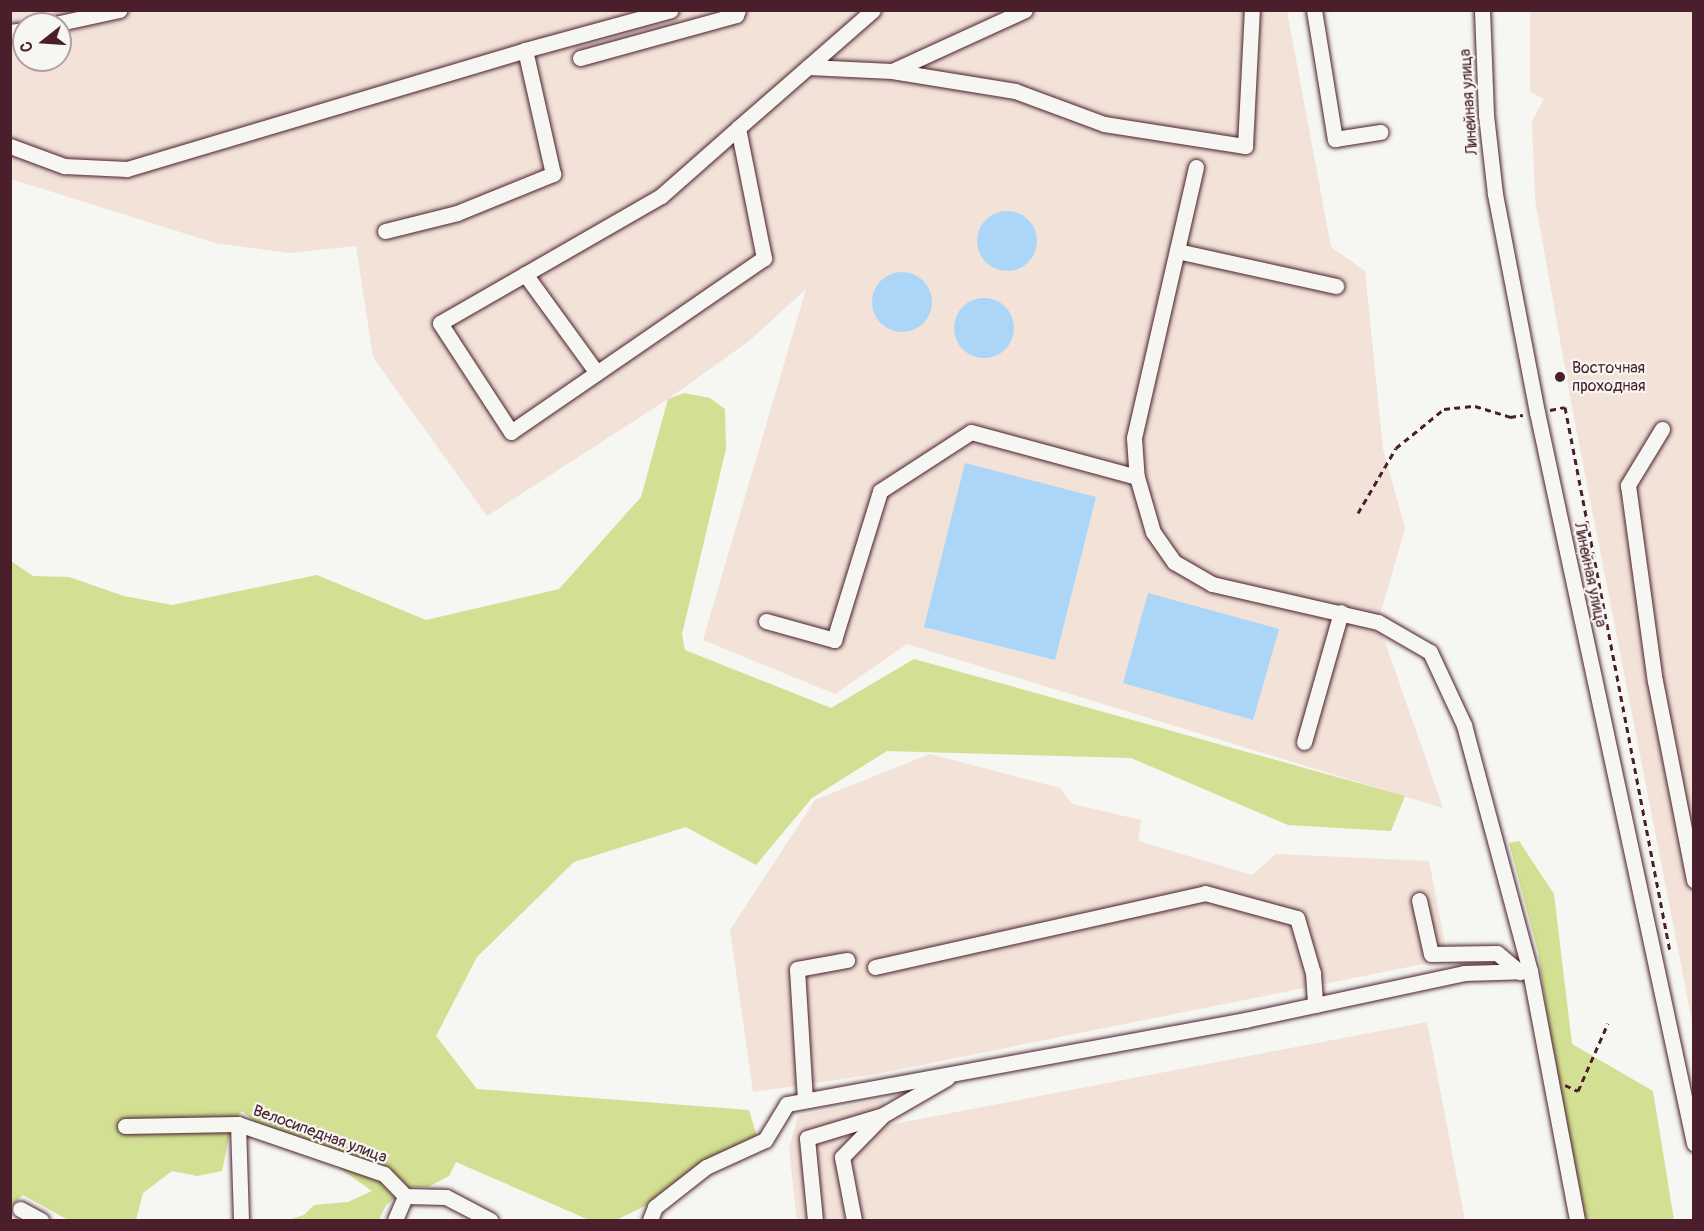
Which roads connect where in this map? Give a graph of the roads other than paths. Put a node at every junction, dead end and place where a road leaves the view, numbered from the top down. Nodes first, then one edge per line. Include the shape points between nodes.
1 (119, 10) edge
2 (671, 10) edge
3 (738, 10) edge
4 (873, 10) edge
5 (1025, 10) edge
6 (1252, 10) edge
7 (1314, 10) edge
8 (1482, 10) edge
9 (72, 20) edge
10 (627, 22) junction
11 (632, 44) junction
12 (525, 50) junction
13 (580, 58) dead end
14 (808, 67) junction
15 (892, 71) junction
16 (738, 128) junction
17 (1380, 132) dead end
18 (10, 146) edge
19 (1196, 167) dead end
20 (385, 231) dead end
21 (1177, 251) junction
22 (525, 274) junction
23 (1336, 286) dead end
24 (597, 373) junction
25 (1662, 429) dead end
26 (1137, 477) junction
27 (1341, 612) junction
28 (766, 621) dead end
29 (1304, 742) dead end
30 (1694, 880) edge
31 (1419, 900) dead end
32 (847, 960) dead end
33 (875, 967) dead end
34 (1525, 972) junction
35 (1315, 1005) junction
36 (957, 1072) junction
37 (805, 1100) junction
38 (883, 1115) junction
39 (238, 1124) junction
40 (125, 1126) dead end
41 (1694, 1143) edge
42 (405, 1196) junction
43 (20, 1209) dead end
44 (489, 1220) edge
45 (41, 1221) edge
46 (241, 1221) edge
47 (395, 1221) edge
48 (650, 1221) edge
49 (815, 1221) edge
50 (854, 1221) edge
51 (1577, 1221) edge

1 - 9 street
2 - 10 street
3 - 11 street via 736,15
4 - 14 street
5 - 15 street
6 - 15 street via 1245,146 1104,124 1015,91
7 - 17 street via 1335,139
8 - 41 street, Линейная улица via 1486,115 1495,194 1541,433
10 - 11 street
10 - 12 street
11 - 13 street
12 - 18 street via 127,169 64,166
12 - 20 street via 553,174 457,213
14 - 15 street
14 - 16 street
16 - 22 street via 661,196
16 - 24 street via 764,258
19 - 21 street
21 - 23 street
21 - 26 street via 1134,438
22 - 24 street
22 - 24 street via 440,323 511,432
25 - 30 street via 1628,485 1655,681
26 - 27 street via 1153,532 1174,562 1212,584
26 - 28 street via 970,432 880,490 834,640
27 - 29 street
27 - 34 street via 1378,622 1430,652 1464,724
31 - 34 street via 1431,954 1497,953
32 - 37 street via 797,969
33 - 35 street via 1205,893 1297,918 1313,973
34 - 35 street via 1464,973
34 - 51 street
35 - 36 street
36 - 37 street
36 - 38 street
37 - 48 street via 787,1104 765,1140 706,1167 655,1207
38 - 49 street via 807,1138
38 - 50 street via 842,1157
39 - 40 street, Велосипедная улица
39 - 42 street, Велосипедная улица via 384,1174
39 - 46 street
42 - 44 street via 446,1197
42 - 47 street
43 - 45 street

